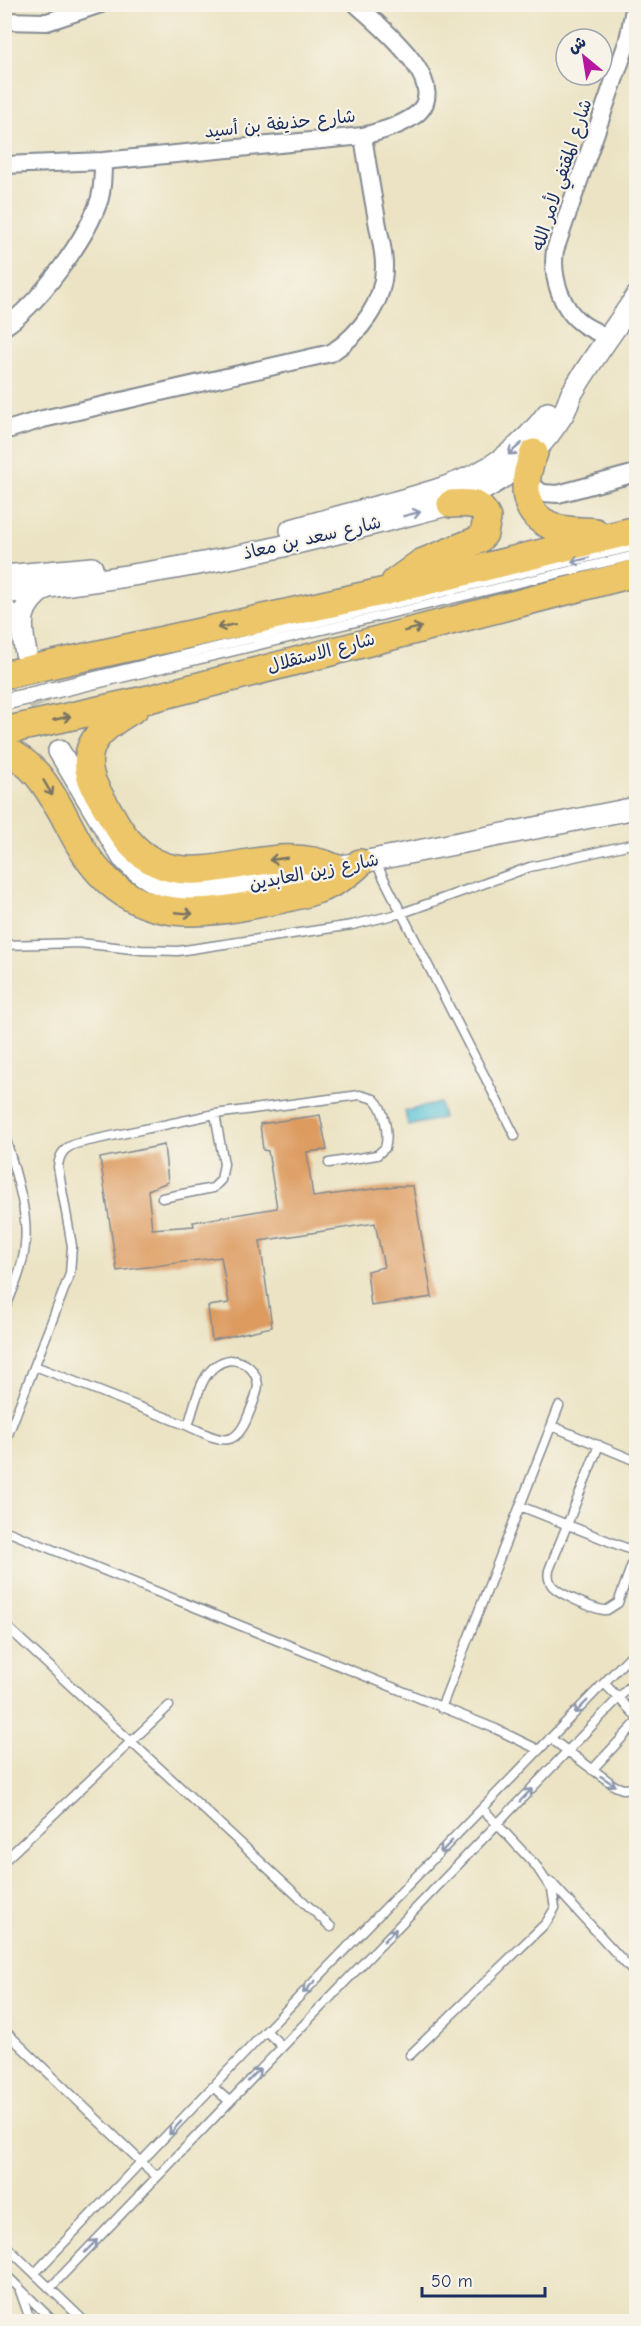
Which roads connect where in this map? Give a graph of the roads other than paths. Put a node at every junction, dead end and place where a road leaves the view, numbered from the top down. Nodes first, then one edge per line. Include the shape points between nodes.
1 (100, 4) edge
2 (356, 4) edge
3 (635, 4) edge
4 (4, 21) edge
5 (363, 136) junction
6 (103, 161) junction
7 (4, 165) edge
8 (636, 297) edge
9 (4, 327) edge
10 (609, 338) junction
11 (572, 394) junction
12 (4, 431) edge
13 (534, 453) junction
14 (636, 473) edge
15 (525, 482) junction
16 (558, 494) junction
17 (451, 504) junction
18 (546, 523) junction
19 (630, 537) edge
20 (229, 551) junction
21 (636, 555) edge
22 (636, 573) edge
23 (5, 579) edge
24 (45, 588) junction
25 (386, 591) junction
26 (4, 608) edge
27 (21, 629) junction
28 (26, 653) tunnel mouth
29 (4, 675) edge
30 (4, 698) edge
31 (149, 699) junction
32 (4, 706) edge
33 (4, 731) edge
34 (4, 750) edge
35 (59, 751) tunnel mouth
36 (636, 808) edge
37 (636, 843) edge
38 (357, 863) junction
39 (402, 913) junction
40 (4, 945) edge
41 (215, 1114) junction
42 (4, 1132) edge
43 (515, 1136) dead end
44 (329, 1163) dead end
45 (162, 1198) dead end
46 (4, 1311) edge
47 (35, 1366) junction
48 (559, 1406) dead end
49 (188, 1426) junction
50 (552, 1426) junction
51 (4, 1445) edge
52 (598, 1445) junction
53 (636, 1461) edge
54 (520, 1506) junction
55 (567, 1525) junction
56 (4, 1530) edge
57 (636, 1552) edge
58 (4, 1624) edge
59 (636, 1650) edge
60 (636, 1680) edge
61 (604, 1683) junction
62 (619, 1698) junction
63 (169, 1706) dead end
64 (441, 1708) junction
65 (636, 1716) edge
66 (636, 1723) edge
67 (550, 1738) junction
68 (132, 1743) junction
69 (539, 1750) junction
70 (568, 1752) junction
71 (592, 1770) junction
72 (636, 1788) edge
73 (483, 1809) junction
74 (498, 1824) junction
75 (4, 1861) edge
76 (534, 1863) junction
77 (331, 1927) dead end
78 (636, 1975) edge
79 (4, 2030) edge
80 (266, 2031) junction
81 (282, 2046) junction
82 (410, 2055) dead end
83 (213, 2087) junction
84 (229, 2101) junction
85 (142, 2162) junction
86 (157, 2177) junction
87 (4, 2244) edge
88 (4, 2273) edge
89 (35, 2273) junction
90 (19, 2288) junction
91 (50, 2288) junction
92 (31, 2322) edge
93 (54, 2322) edge
94 (85, 2322) edge

1 - 4 street via 47,22
2 - 5 street, شارع حذيفة بن أسيد via 406,51 426,85 426,99 416,115 392,128
3 - 10 street, شارع المقتفي لأمر الله via 628,40 553,265 565,303 582,324
5 - 6 street, شارع حذيفة بن أسيد
5 - 12 street via 384,266 373,309 345,344 331,353
6 - 7 street, شارع حذيفة بن أسيد
6 - 9 street via 99,201 79,241 35,298
8 - 10 street, شارع سعد بن معاذ
10 - 11 street, شارع سعد بن معاذ
11 - 13 street, شارع سعد بن معاذ via 559,420
11 -> 20 street, شارع سعد بن معاذ via 555,405 509,455 462,482
13 - 15 highway
13 - 17 street, شارع سعد بن معاذ via 503,479
14 - 16 street
15 - 16 street via 543,493
15 - 18 highway via 532,509
16 - 18 street
20 -> 17 street, شارع سعد بن معاذ via 317,538
17 - 25 highway via 478,505 487,518 484,534 421,563
18 - 19 highway via 565,530
19 - 25 highway
19 -> 30 lane
20 - 23 street, شارع سعد بن معاذ
20 - 24 street, شارع سعد بن معاذ via 95,582
21 - 32 lane
31 -> 22 highway, شارع الاستقلال
23 - 24 street, شارع سعد بن معاذ
24 - 27 street via 30,601
25 -> 29 highway
26 - 27 street
27 - 28 street
33 -> 31 highway, شارع الاستقلال
38 -> 31 highway via 288,858 187,871 161,865 138,851 121,831 96,788 89,753 100,732
34 -> 38 highway via 25,761 42,778 101,874 130,896 164,910 200,914 273,901 326,887 345,877
35 - 38 street, شارع زين العابدين via 123,858 164,888 198,893
36 - 38 street, شارع زين العابدين
37 - 39 lane via 530,867
38 - 39 lane
39 - 40 lane via 352,925 178,951 80,943
39 - 43 lane
41 - 44 lane via 360,1095 374,1099 382,1111 385,1148 377,1155
41 - 45 lane via 224,1164 222,1180 213,1188
41 - 47 lane via 79,1143 61,1154 58,1167 72,1259 66,1289
42 - 46 lane via 24,1209 26,1234 21,1266
47 - 49 lane
47 - 51 lane
48 - 50 lane
49 - 49 lane via 225,1440 236,1437 258,1392 257,1378 249,1367 230,1360 212,1368
50 - 52 lane
50 - 54 lane
52 - 53 lane
52 - 55 lane
54 - 55 lane
54 - 64 lane
55 - 57 lane
55 - 57 lane via 549,1570 549,1582 558,1591 598,1610 612,1609 618,1603
56 - 64 lane
58 - 68 lane
59 - 61 lane
60 - 62 lane
61 - 62 lane
61 -> 67 lane
62 - 65 lane
62 - 70 lane
63 - 68 lane
64 - 69 lane
66 - 71 lane
67 - 69 lane
67 - 70 lane
68 - 75 lane
68 - 77 lane
69 - 73 lane
70 - 71 lane
74 -> 70 lane
71 -> 72 lane via 615,1786
73 - 74 lane
73 -> 80 lane
74 - 76 lane
81 -> 74 lane
76 - 78 lane
76 - 82 lane via 552,1890 555,1908 546,1923
79 - 85 lane
80 - 81 lane
80 - 83 lane
84 -> 81 lane
83 - 84 lane
83 -> 85 lane
84 - 86 lane
85 - 86 lane
85 - 89 lane
91 -> 86 lane
87 - 89 lane
88 - 90 lane
89 - 91 lane
90 - 92 lane
90 - 93 lane
91 - 94 lane

